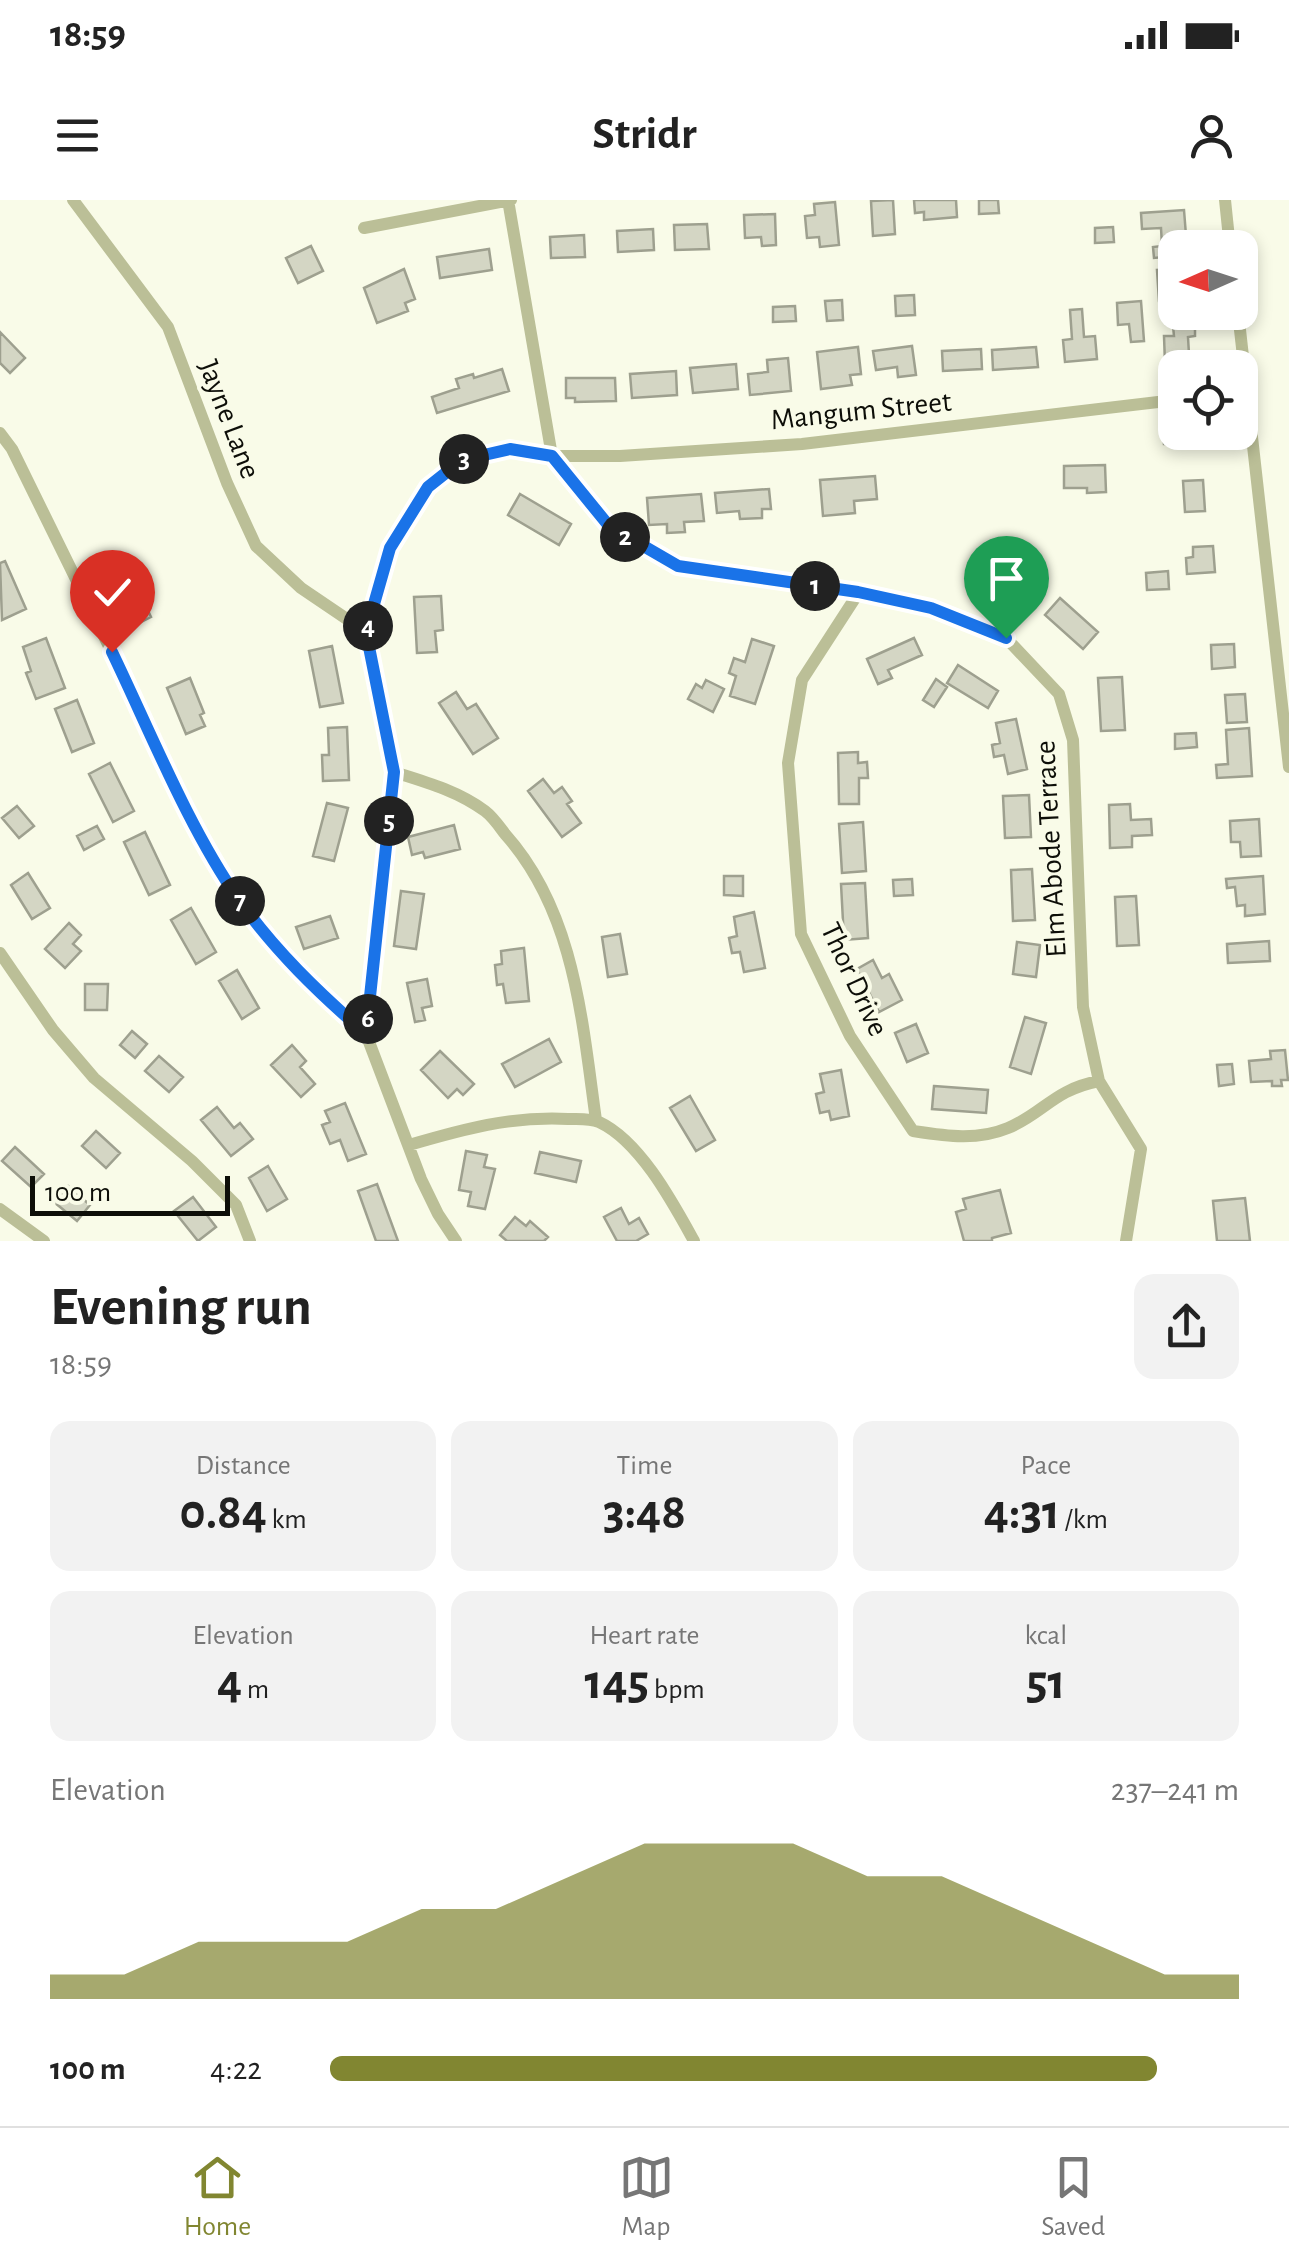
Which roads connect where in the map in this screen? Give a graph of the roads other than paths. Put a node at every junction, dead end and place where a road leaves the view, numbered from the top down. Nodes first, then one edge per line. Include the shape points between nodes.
1 (73, 200) edge
2 (510, 200) edge
3 (1225, 200) edge
4 (364, 228) dead end
5 (1228, 230) edge
6 (1158, 402) edge
7 (0, 433) edge
8 (1251, 450) edge
9 (552, 456) junction
10 (858, 592) junction
11 (366, 632) junction
12 (1286, 725) edge
13 (1289, 767) edge
14 (394, 772) junction
15 (0, 953) edge
16 (366, 1034) junction
17 (1099, 1080) junction
18 (596, 1120) junction
19 (409, 1145) junction
20 (0, 1210) edge
21 (44, 1241) edge
22 (250, 1241) edge
23 (456, 1241) edge
24 (694, 1241) edge
25 (1126, 1241) edge

1 - 11 street, Jayne Lane via 168,327 256,546 301,588
2 - 4 street
2 - 9 street
3 - 5 street
6 - 9 street, Mangum Street via 802,444
7 - 16 street via 212,856 278,948
8 - 12 street
9 - 10 street, Elm Abode Terrace via 609,526 678,566
9 - 11 street via 510,449 462,460 428,487 390,548
10 - 17 street, Elm Abode Terrace via 931,608 1006,638 1059,694 1073,740 1082,1007
10 - 17 street, Thor Drive via 802,680 788,763 801,934 850,1036 914,1131 962,1138 1008,1128 1072,1086
11 - 14 street
12 - 13 street
14 - 16 street
14 - 18 street via 444,788 486,812 524,854 552,906 572,969
15 - 22 street via 94,1078 236,1206
16 - 19 street
17 - 25 street, Elm Abode Terrace via 1141,1149
18 - 19 street via 484,1123
18 - 24 street via 666,1190
19 - 23 street
20 - 21 street

